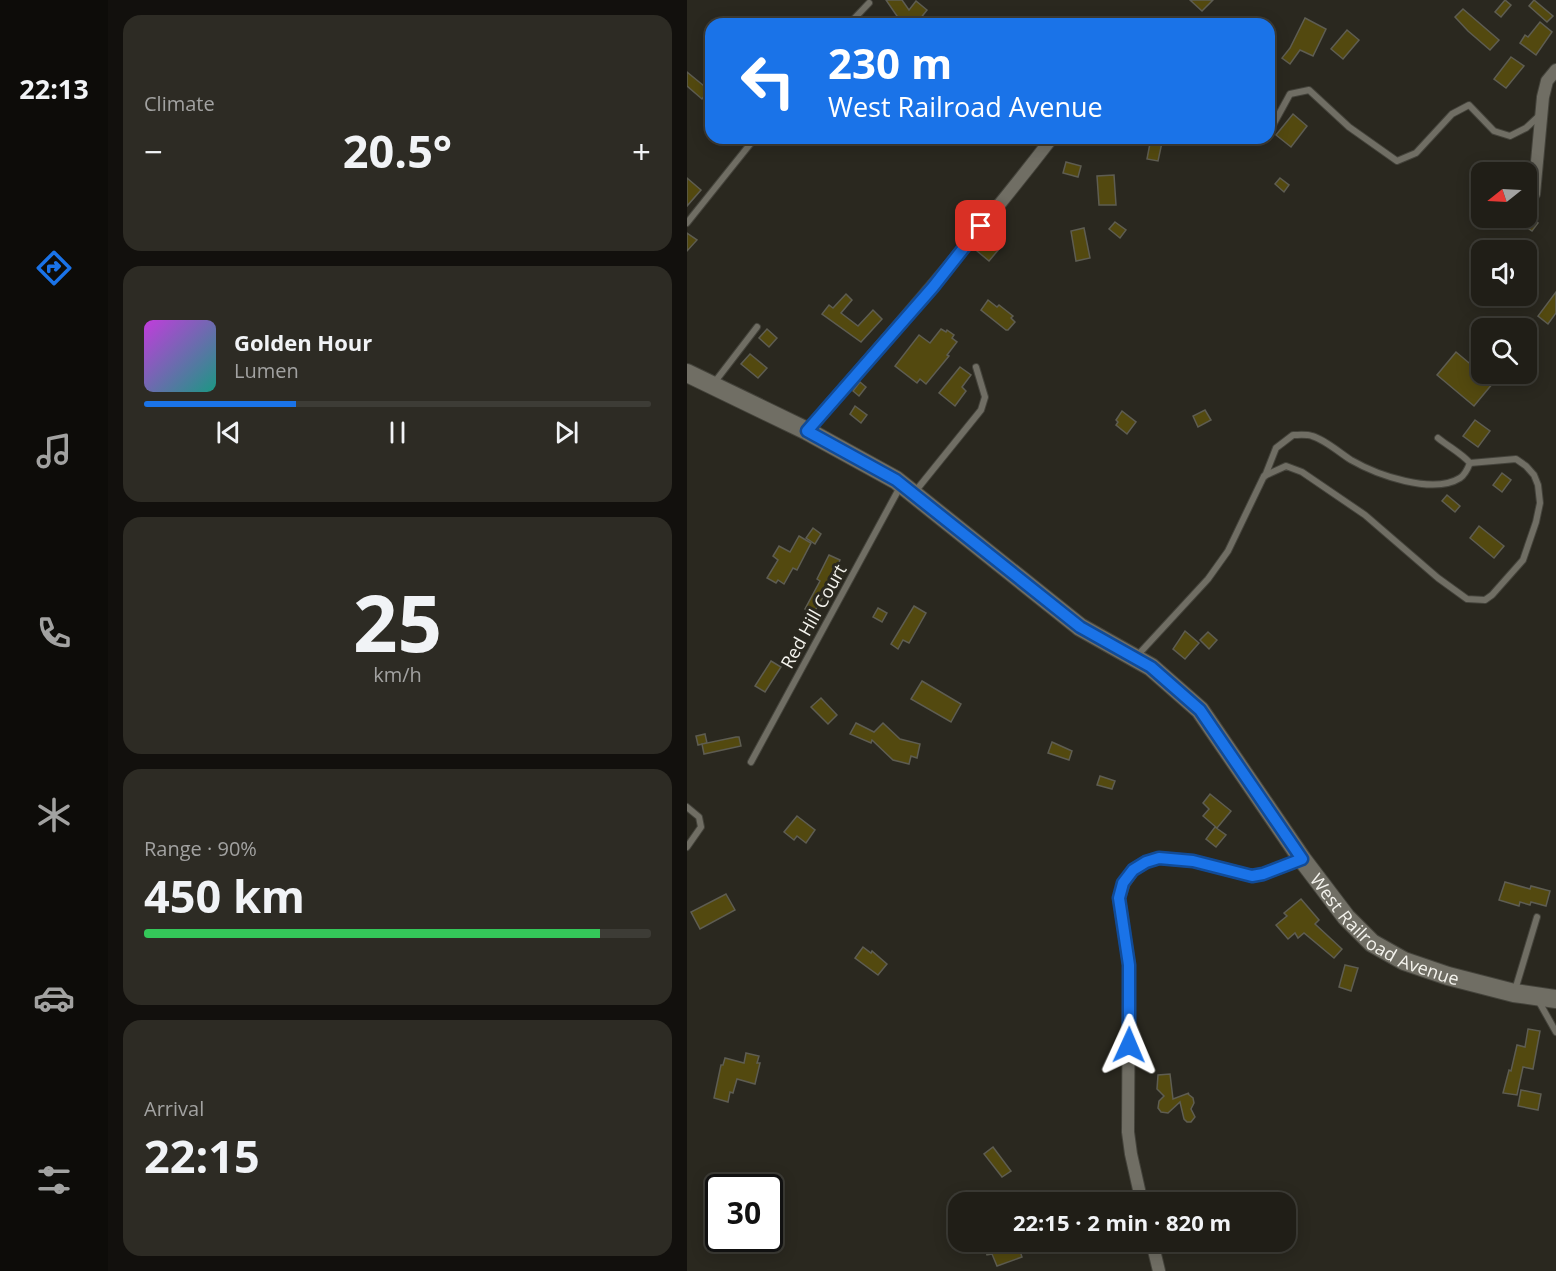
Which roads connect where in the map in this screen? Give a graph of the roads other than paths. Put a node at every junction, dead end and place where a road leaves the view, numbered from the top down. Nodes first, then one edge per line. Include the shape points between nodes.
1 (869, 3) dead end
2 (855, 18) edge
3 (1556, 70) edge
4 (1541, 114) junction
5 (1275, 121) edge
6 (750, 144) edge
7 (1048, 144) edge
8 (1537, 162) edge
9 (687, 223) edge
10 (757, 327) dead end
11 (976, 368) dead end
12 (687, 374) edge
13 (712, 386) junction
14 (807, 431) junction
15 (1438, 438) dead end
16 (1470, 463) junction
17 (1265, 476) junction
18 (908, 489) junction
19 (1136, 657) junction
20 (751, 762) dead end
21 (687, 807) edge
22 (687, 847) edge
23 (1302, 859) junction
24 (1537, 917) dead end
25 (1514, 993) junction
26 (1536, 997) junction
27 (1556, 999) edge
28 (1556, 1032) edge
29 (1140, 1192) edge
30 (1154, 1252) edge
31 (1159, 1271) edge

1 - 2 lane
3 - 4 street via 1547,81
4 - 5 lane via 1510,136 1494,131 1469,105 1452,114 1416,153 1397,161 1349,127 1309,90 1290,94
4 - 8 street
6 - 9 lane
7 - 14 street via 933,287
10 - 13 lane
11 - 18 lane, Red Hill Court via 985,397 981,410
12 - 13 main road, West Railroad Avenue
13 - 14 main road, West Railroad Avenue
14 - 18 main road, West Railroad Avenue
15 - 16 lane
16 - 17 lane via 1463,477 1448,483 1413,483 1354,462 1312,436 1293,435 1276,448
16 - 17 lane via 1516,459 1534,475 1540,503 1523,560 1485,600 1467,599 1365,515 1302,472 1286,466
17 - 19 lane via 1228,551 1208,579
18 - 19 main road, West Railroad Avenue via 1080,627
18 - 20 lane, Red Hill Court
19 - 23 main road, West Railroad Avenue via 1200,710
21 - 22 lane via 699,816 701,827
23 - 25 main road, West Railroad Avenue via 1346,917 1372,943 1404,961
23 - 29 street via 1252,876 1193,861 1159,858 1139,866 1123,883 1119,898 1129,965 1128,1132
24 - 25 lane
25 - 26 main road, West Railroad Avenue
26 - 27 main road, West Railroad Avenue
26 - 28 lane
30 - 31 street

